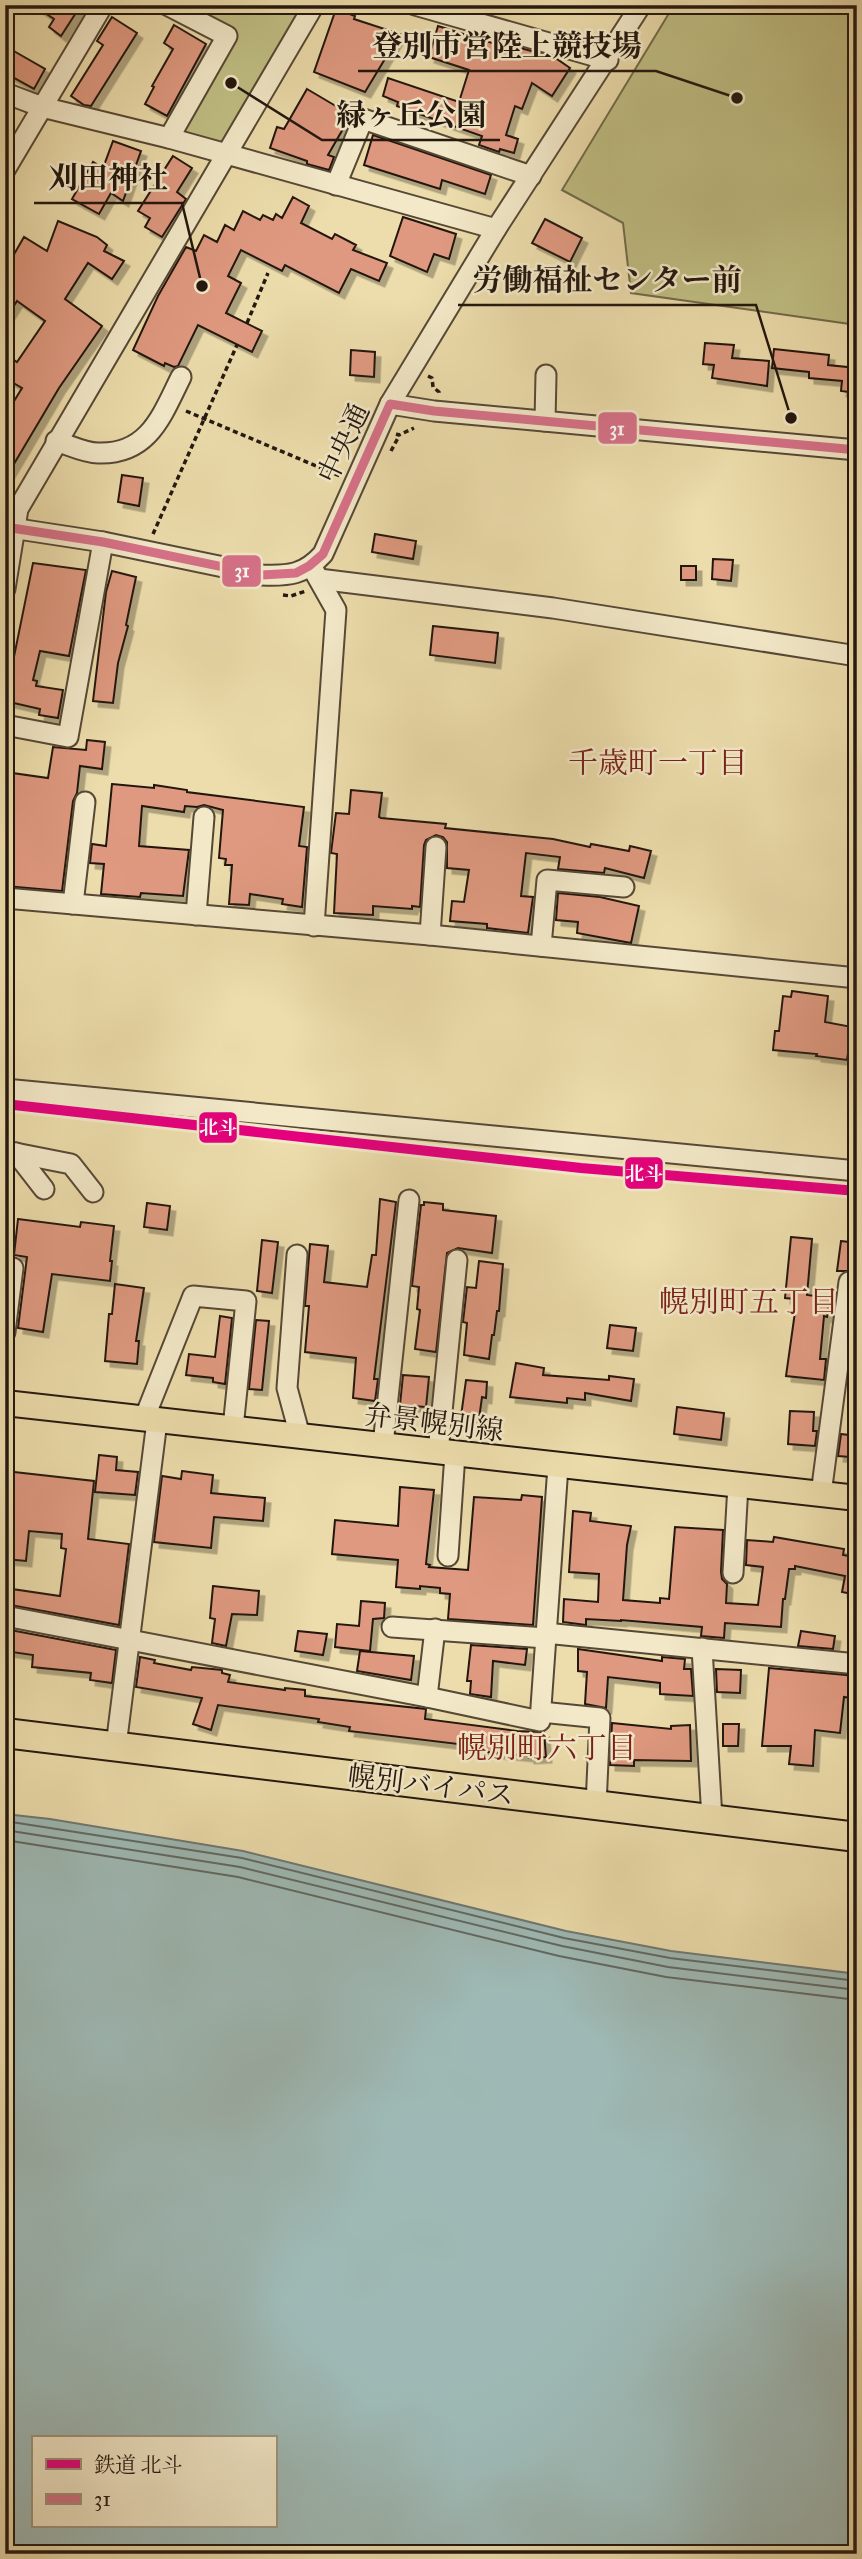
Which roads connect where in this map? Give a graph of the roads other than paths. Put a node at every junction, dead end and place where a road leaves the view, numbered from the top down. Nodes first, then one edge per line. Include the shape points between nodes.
1 (103, 5) edge
2 (167, 5) edge
3 (314, 5) edge
4 (415, 5) edge
5 (641, 5) edge
6 (608, 60) junction
7 (5, 93) edge
8 (42, 107) junction
9 (169, 138) junction
10 (225, 154) junction
11 (5, 170) edge
12 (531, 176) junction
13 (336, 185) junction
14 (496, 229) junction
15 (546, 374) dead end
16 (181, 377) dead end
17 (390, 404) junction
18 (545, 421) junction
19 (56, 441) junction
20 (857, 450) edge
21 (10, 528) edge
22 (103, 542) junction
23 (315, 573) junction
24 (5, 589) edge
25 (857, 656) edge
26 (5, 725) edge
27 (85, 802) dead end
28 (204, 817) dead end
29 (436, 847) dead end
30 (624, 887) dead end
31 (5, 898) edge
32 (73, 904) junction
33 (196, 915) junction
34 (314, 926) junction
35 (430, 935) junction
36 (541, 946) junction
37 (857, 978) edge
38 (5, 1088) edge
39 (11, 1152) edge
40 (857, 1171) edge
41 (44, 1189) dead end
42 (93, 1192) dead end
43 (409, 1200) dead end
44 (296, 1255) dead end
45 (457, 1260) dead end
46 (5, 1267) edge
47 (857, 1283) edge
48 (5, 1332) edge
49 (5, 1403) edge
50 (150, 1420) junction
51 (233, 1428) junction
52 (300, 1436) junction
53 (383, 1446) junction
54 (446, 1453) junction
55 (558, 1466) junction
56 (738, 1485) junction
57 (821, 1494) junction
58 (857, 1498) edge
59 (449, 1556) dead end
60 (733, 1573) dead end
61 (5, 1616) edge
62 (391, 1627) dead end
63 (435, 1629) junction
64 (545, 1636) junction
65 (129, 1638) junction
66 (702, 1648) junction
67 (857, 1664) edge
68 (427, 1697) junction
69 (541, 1712) junction
70 (5, 1733) edge
71 (116, 1746) junction
72 (596, 1805) junction
73 (712, 1819) junction
74 (857, 1837) edge

1 - 8 street
2 - 9 street via 226,36
3 - 10 street
4 - 6 street
5 - 6 street
6 - 12 street
7 - 8 street
8 - 9 street
8 - 11 street
9 - 10 street
10 - 13 street
10 - 19 street
12 - 13 street via 363,119
12 - 14 street
13 - 14 street
14 - 17 street
15 - 18 street
16 - 19 street via 155,428 133,447 98,453
17 - 18 street, 中央通
17 - 23 street, 中央通
18 - 20 street, 中央通
19 - 21 street
21 - 22 street
21 - 24 street
22 - 23 street via 262,575
22 - 26 street via 68,737
23 - 25 street
23 - 34 street via 337,610
27 - 32 street
28 - 33 street
29 - 35 street
30 - 36 street via 547,880
31 - 32 street
32 - 33 street
33 - 34 street
34 - 35 street
35 - 36 street
36 - 37 street
38 - 40 street
39 - 41 street
39 - 42 street via 71,1164
43 - 53 street
44 - 52 street via 287,1388
45 - 54 street
46 - 48 street via 13,1268
47 - 57 street via 849,1282
49 - 50 main road, 弁景幌別線
50 - 51 main road, 弁景幌別線
50 - 51 street via 193,1296 246,1301
50 - 65 street
51 - 52 main road, 弁景幌別線
52 - 53 main road, 弁景幌別線
53 - 54 main road, 弁景幌別線
54 - 55 main road, 弁景幌別線
54 - 59 street
55 - 56 main road, 弁景幌別線
55 - 64 street
56 - 57 main road, 弁景幌別線
56 - 60 street
57 - 58 main road, 弁景幌別線
61 - 65 street
62 - 63 street
63 - 64 street
63 - 68 street
64 - 66 street
64 - 69 street
65 - 68 street
65 - 71 street
66 - 67 street
66 - 73 street
68 - 69 street via 540,1721
69 - 72 street via 600,1718
70 - 71 highway, 幌別バイパス
71 - 72 highway, 幌別バイパス
72 - 73 highway, 幌別バイパス
73 - 74 highway, 幌別バイパス

